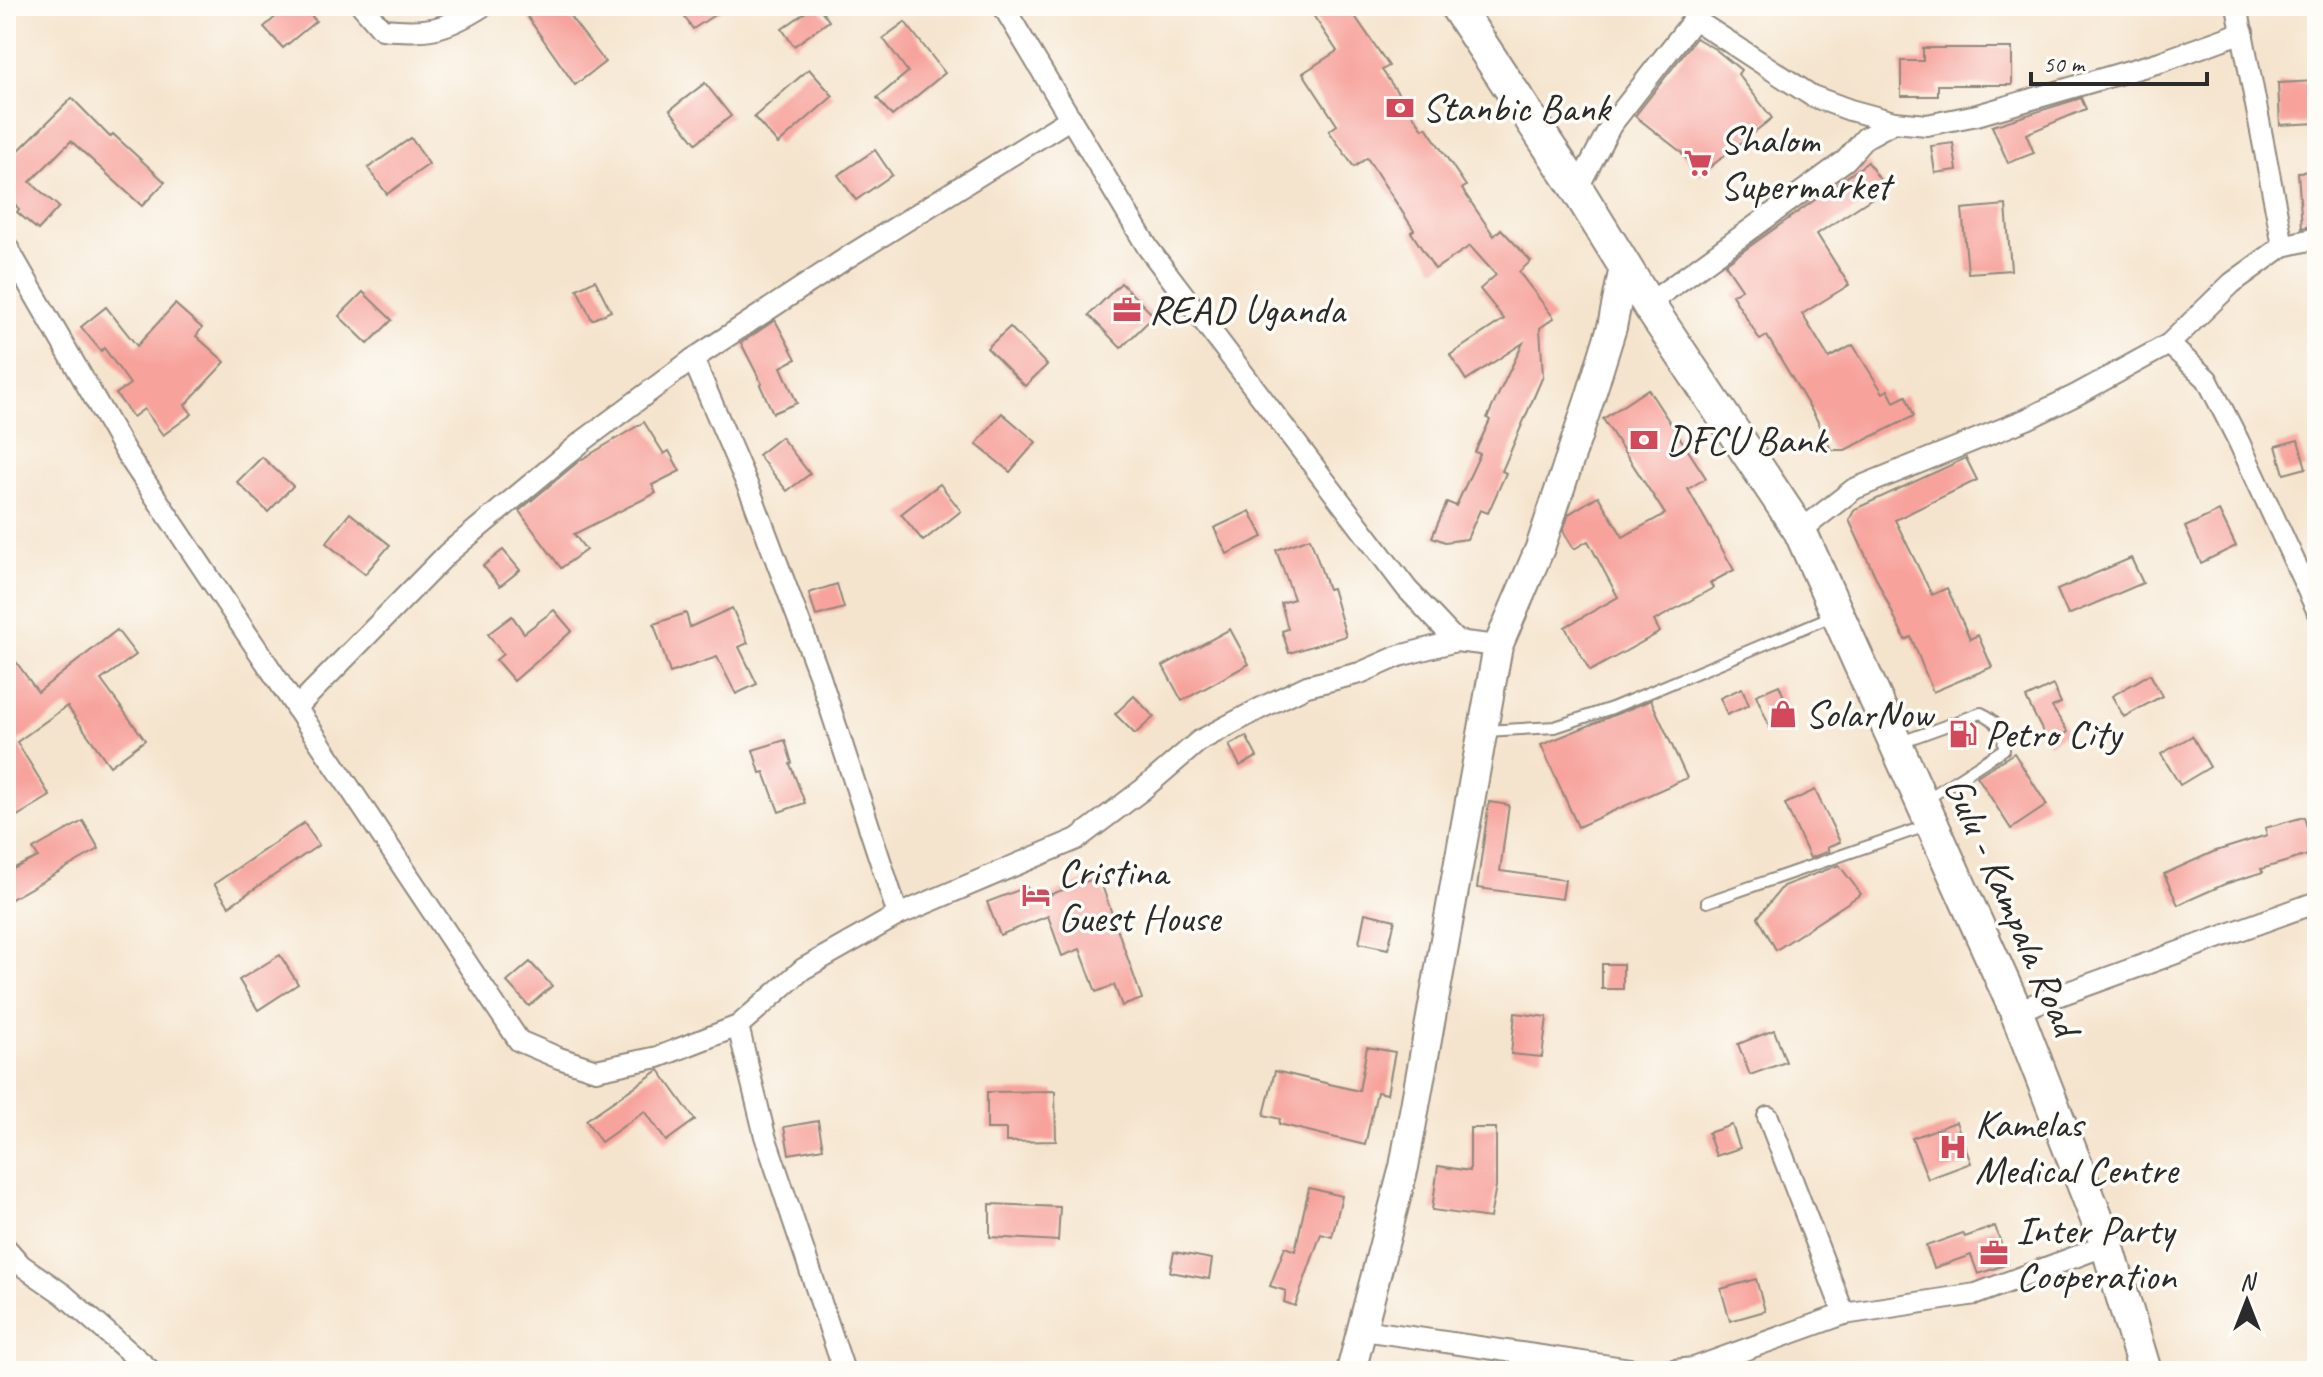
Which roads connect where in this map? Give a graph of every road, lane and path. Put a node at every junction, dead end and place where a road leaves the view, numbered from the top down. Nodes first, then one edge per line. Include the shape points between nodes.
1 (362, 6) edge
2 (483, 6) edge
3 (1003, 6) edge
4 (1456, 6) edge
5 (2237, 6) edge
6 (1698, 13) edge
7 (2243, 32) junction
8 (1071, 118) junction
9 (1894, 122) junction
10 (1577, 189) junction
11 (2317, 238) edge
12 (6, 245) edge
13 (2283, 246) junction
14 (1624, 267) junction
15 (1648, 304) junction
16 (2169, 344) junction
17 (693, 359) junction
18 (1800, 531) junction
19 (2317, 610) edge
20 (1837, 614) junction
21 (1456, 641) junction
22 (1498, 646) junction
23 (296, 708) junction
24 (1483, 731) junction
25 (1895, 744) junction
26 (1926, 813) junction
27 (1707, 902) dead end
28 (2317, 902) edge
29 (898, 915) junction
30 (2016, 1011) junction
31 (738, 1026) junction
32 (1768, 1117) dead end
33 (2107, 1245) junction
34 (6, 1248) edge
35 (1844, 1314) junction
36 (1363, 1330) junction
37 (151, 1371) edge
38 (844, 1371) edge
39 (1351, 1371) edge
40 (1644, 1371) edge
41 (1665, 1371) edge
42 (2145, 1371) edge

1 - 2 street via 382,29 408,31 436,30
3 - 8 street
4 - 10 main road, Gulu - Kampala Road
5 - 7 street
6 - 9 street via 1812,96
6 - 10 street via 1611,125
7 - 9 street via 1977,115 1927,125
7 - 13 street
8 - 17 street
8 - 21 street via 1148,248 1407,589
9 - 15 street via 1865,138 1846,160
10 - 14 main road, Gulu - Kampala Road
11 - 13 street
12 - 23 street via 126,453
13 - 16 street via 2232,283
14 - 15 main road, Gulu - Kampala Road
14 - 22 street via 1589,401 1540,548
15 - 18 main road, Gulu - Kampala Road
16 - 18 street via 2027,419 1854,489
16 - 19 street via 2207,379
17 - 23 street via 448,553
17 - 29 street via 819,674
18 - 20 main road, Gulu - Kampala Road
20 - 24 lane via 1555,727
20 - 25 main road, Gulu - Kampala Road
21 - 22 street
21 - 29 street via 1307,686 1261,708 1199,741 1077,839
22 - 24 street
23 - 31 street via 519,1041 596,1070 658,1057
24 - 36 street via 1404,1167
25 - 26 main road, Gulu - Kampala Road
25 - 26 lane via 1981,713 1993,719 2004,736 2004,749
26 - 27 lane
26 - 30 main road, Gulu - Kampala Road
28 - 30 street
29 - 31 street via 803,969
30 - 33 main road, Gulu - Kampala Road
31 - 38 street via 765,1136
32 - 35 street
33 - 35 street via 1976,1294
33 - 42 main road, Gulu - Kampala Road
34 - 37 street
35 - 41 street via 1694,1368
36 - 39 street
36 - 40 street

